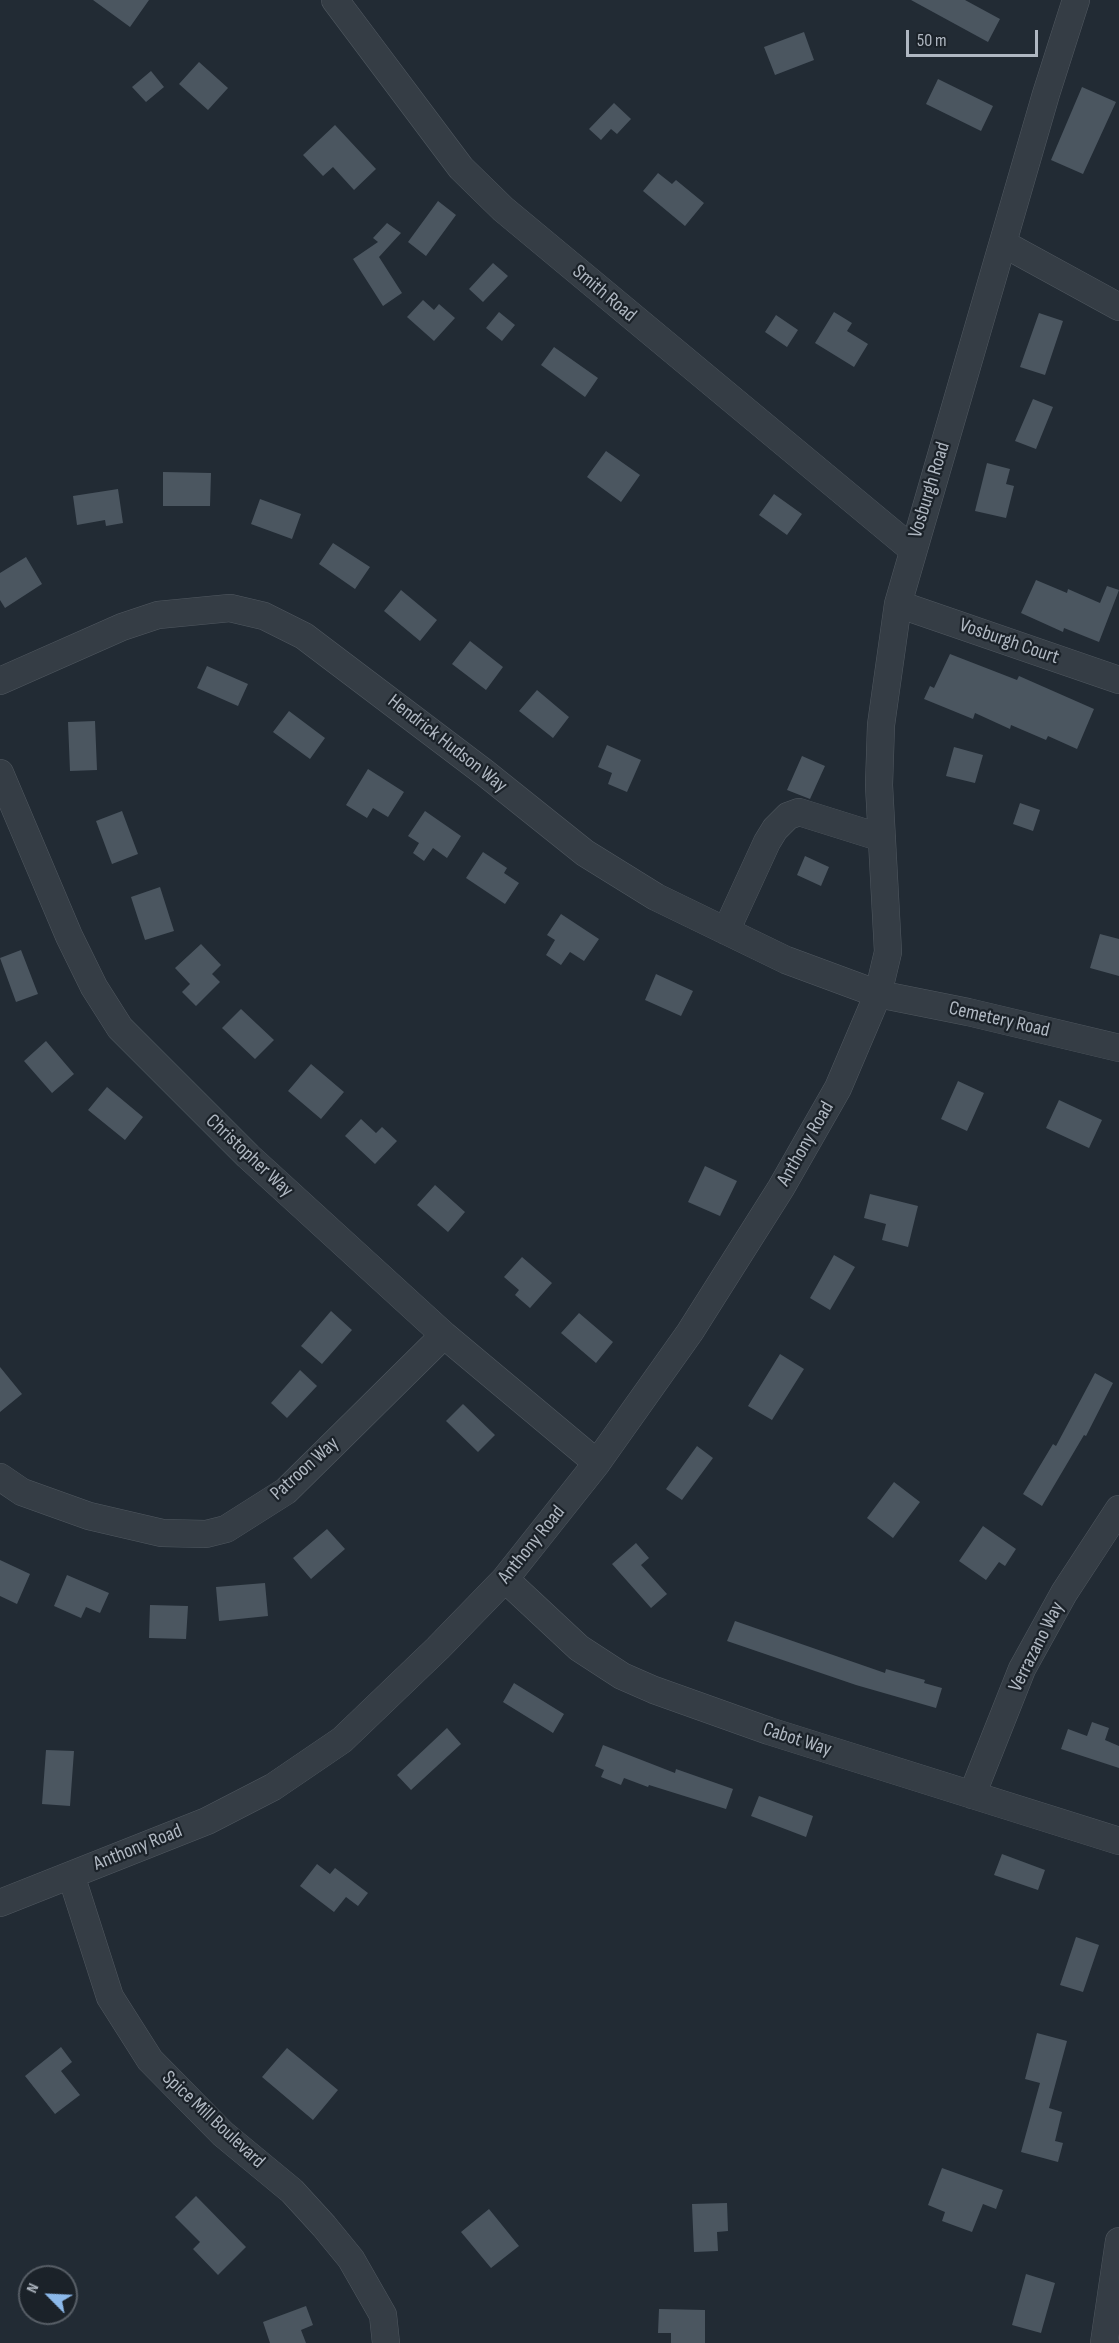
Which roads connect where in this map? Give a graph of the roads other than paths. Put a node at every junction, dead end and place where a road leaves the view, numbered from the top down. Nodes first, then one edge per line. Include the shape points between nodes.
1 (335, 0) edge
2 (1076, 0) edge
3 (1004, 244) junction
4 (1119, 307) edge
5 (912, 549) junction
6 (898, 604) junction
7 (1119, 680) edge
8 (0, 681) edge
9 (0, 773) edge
10 (882, 838) junction
11 (726, 931) junction
12 (878, 994) junction
13 (1119, 1048) edge
14 (444, 1335) junction
15 (597, 1463) junction
16 (0, 1477) edge
17 (1119, 1509) edge
18 (505, 1579) junction
19 (972, 1795) junction
20 (1119, 1841) edge
21 (71, 1875) junction
22 (0, 1903) edge
23 (1119, 2241) edge
24 (386, 2343) edge
25 (1104, 2343) edge

1 - 5 street, Smith Road via 461,168 494,201
2 - 3 street, Vosburgh Road
3 - 4 street
3 - 5 street, Vosburgh Road
5 - 6 street, Vosburgh Road
6 - 7 street, Vosburgh Court
6 - 10 street, Vosburgh Road via 880,725
8 - 11 street, Hendrick Hudson Way via 158,615 230,608 264,616 304,636 585,853 656,897
9 - 14 street, Christopher Way via 69,936 120,1028 248,1155
10 - 11 street via 799,812 788,816 767,842
10 - 12 street, Vosburgh Road via 888,952
11 - 12 street, Hendrick Hudson Way via 786,960
12 - 13 street, Cemetery Road
12 - 15 street, Anthony Road via 838,1088 781,1188 690,1332
14 - 15 street, Christopher Way
14 - 16 street, Patroon Way via 286,1491 226,1529 206,1534 162,1533 89,1516 22,1492
15 - 18 street, Anthony Road
17 - 19 street, Verrazano Way via 1064,1593 1022,1670
18 - 19 street, Cabot Way via 579,1648 622,1676 769,1731
18 - 21 street, Anthony Road via 342,1740 273,1787 207,1821
19 - 20 street, Cabot Way
21 - 22 street, Anthony Road
21 - 24 street, Spice Mill Boulevard via 110,1997 150,2060 223,2134 292,2191 324,2226 351,2259 383,2315
23 - 25 street

